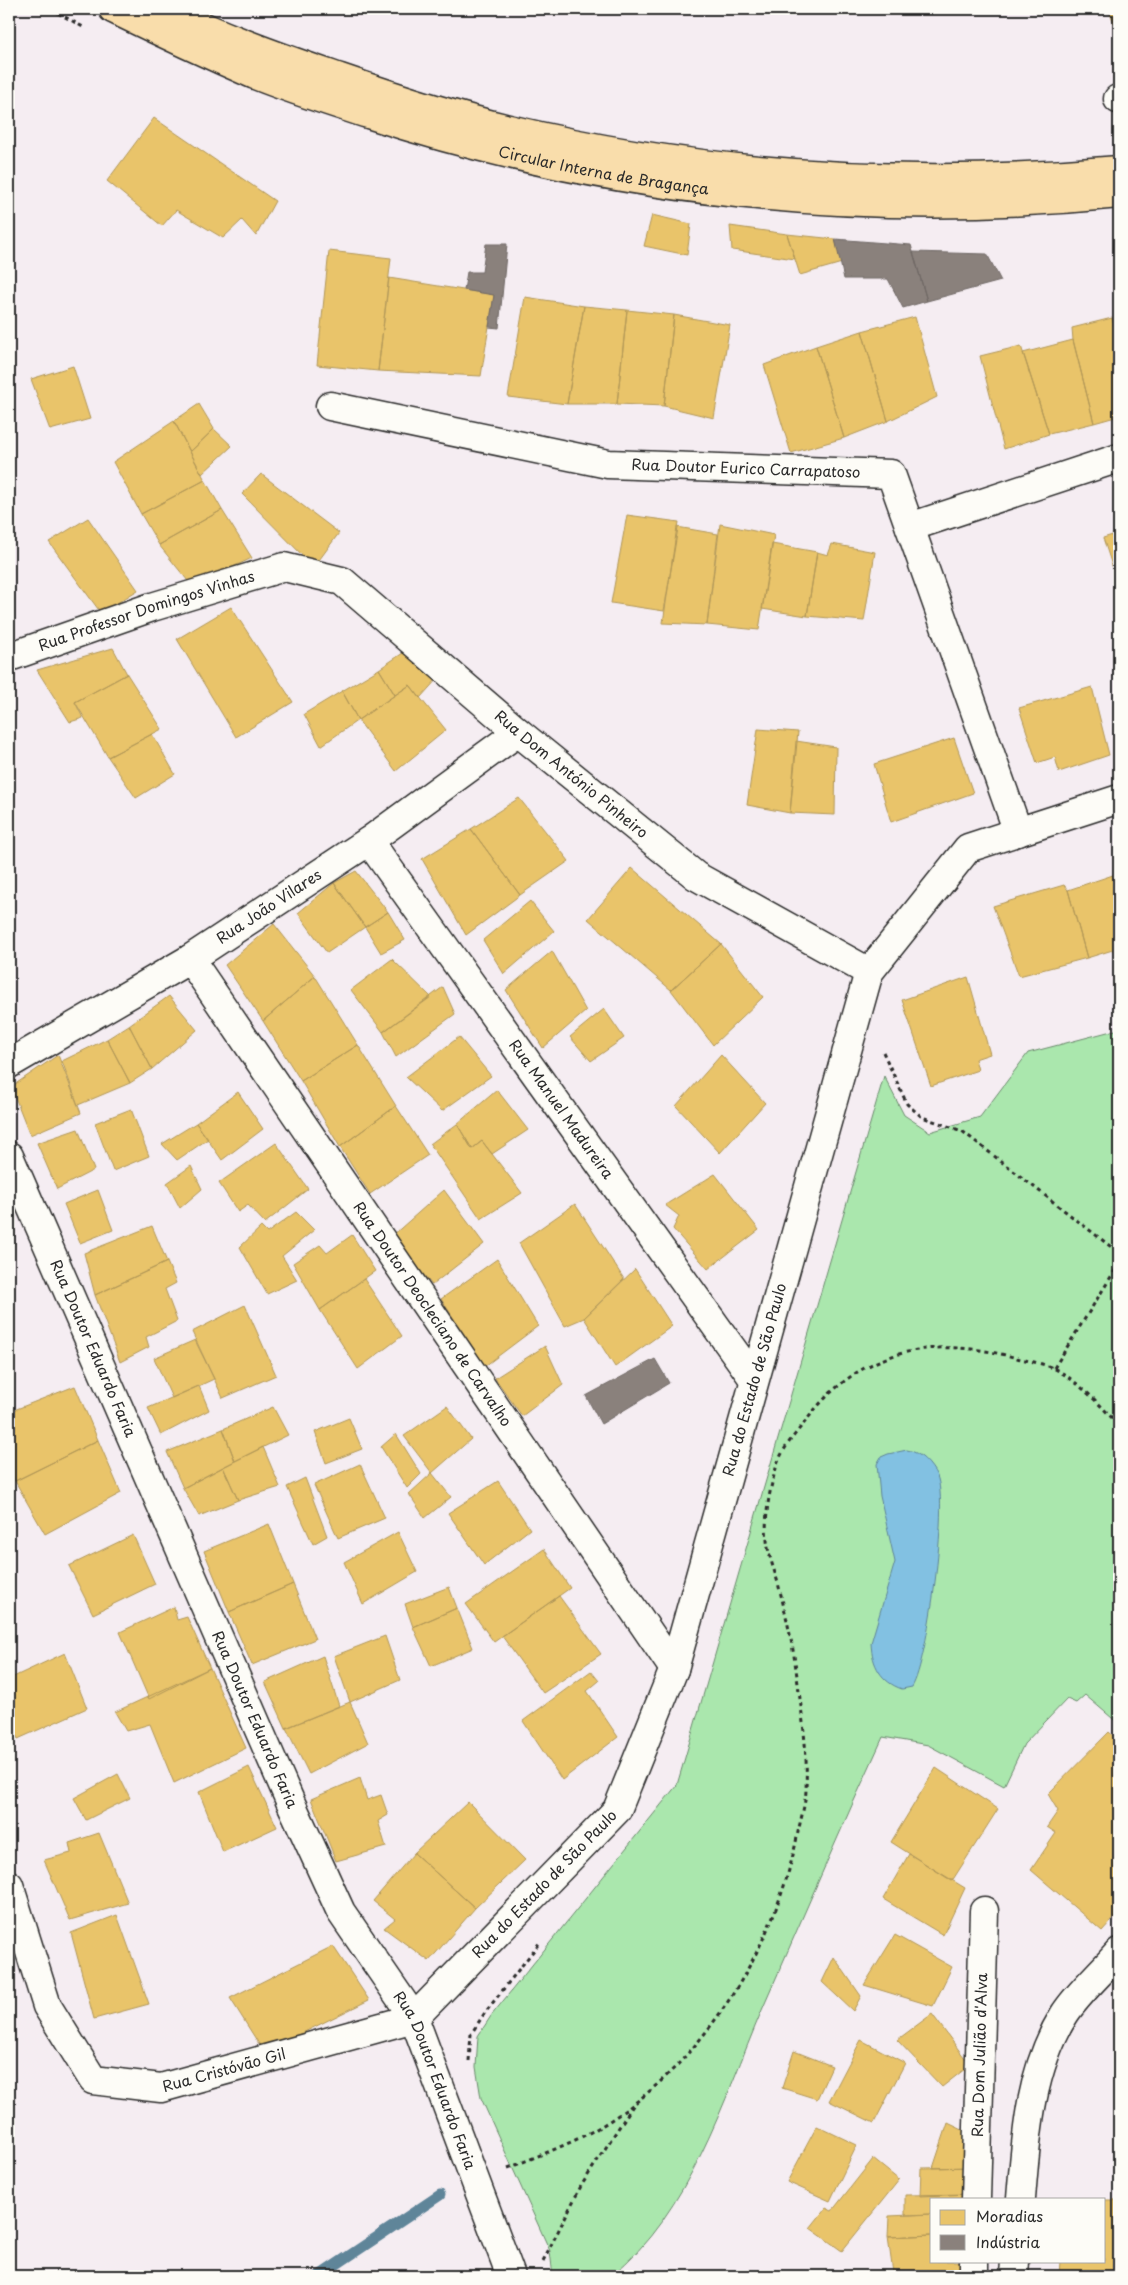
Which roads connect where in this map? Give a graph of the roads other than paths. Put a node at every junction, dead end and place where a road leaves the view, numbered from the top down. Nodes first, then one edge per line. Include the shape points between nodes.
1 (113, 9) edge
2 (166, 9) edge
3 (1119, 170) edge
4 (1119, 194) edge
5 (330, 406) dead end
6 (1119, 458) edge
7 (910, 527) junction
8 (284, 567) joint
9 (9, 657) edge
10 (518, 732) junction
11 (1119, 799) edge
12 (1018, 832) junction
13 (369, 841) junction
14 (190, 959) junction
15 (869, 972) junction
16 (9, 1064) edge
17 (9, 1156) edge
18 (753, 1378) junction
19 (674, 1669) junction
20 (9, 1885) edge
21 (984, 1911) dead end
22 (1119, 1952) edge
23 (414, 2018) junction
24 (976, 2198) edge
25 (1020, 2198) edge
26 (974, 2262) edge
27 (1015, 2262) edge
28 (511, 2276) edge
29 (974, 2276) edge
30 (1014, 2276) edge

1 - 4 main road, Circular Interna de Bragança via 257,76 337,104 506,153 611,175 718,191 836,202 968,204
2 - 3 main road, Circular Interna de Bragança via 288,60 392,96 508,129 626,153 720,167 821,176 936,180
5 - 7 street, Rua Doutor Eurico Carrapatoso via 608,464 891,474
6 - 7 street
7 - 12 street
8 - 9 street, Rua Professor Domingos Vinhas via 152,607
8 - 10 street, Rua Dom António Pinheiro via 342,581
10 - 13 street, Rua João Vilares
10 - 15 street, Rua Dom António Pinheiro via 696,876
11 - 12 street, Rua do Estado de São Paulo
12 - 15 street, Rua do Estado de São Paulo via 968,848
13 - 14 street, Rua João Vilares
13 - 18 street, Rua Manuel Madureira
14 - 16 street, Rua João Vilares
14 - 19 street, Rua Doutor Deocleciano de Carvalho
15 - 18 street, Rua do Estado de São Paulo
17 - 23 street, Rua Doutor Eduardo Faria via 282,1783 342,1912
18 - 19 street, Rua do Estado de São Paulo
19 - 23 street, Rua do Estado de São Paulo via 617,1810
20 - 23 street, Rua Cristóvão Gil via 47,2006 93,2080 162,2088
21 - 24 street, Rua Dom Julião d'Alva
22 - 25 street via 1065,2014 1044,2053 1026,2127
23 - 28 street, Rua Doutor Eduardo Faria
26 - 29 street
27 - 30 street

